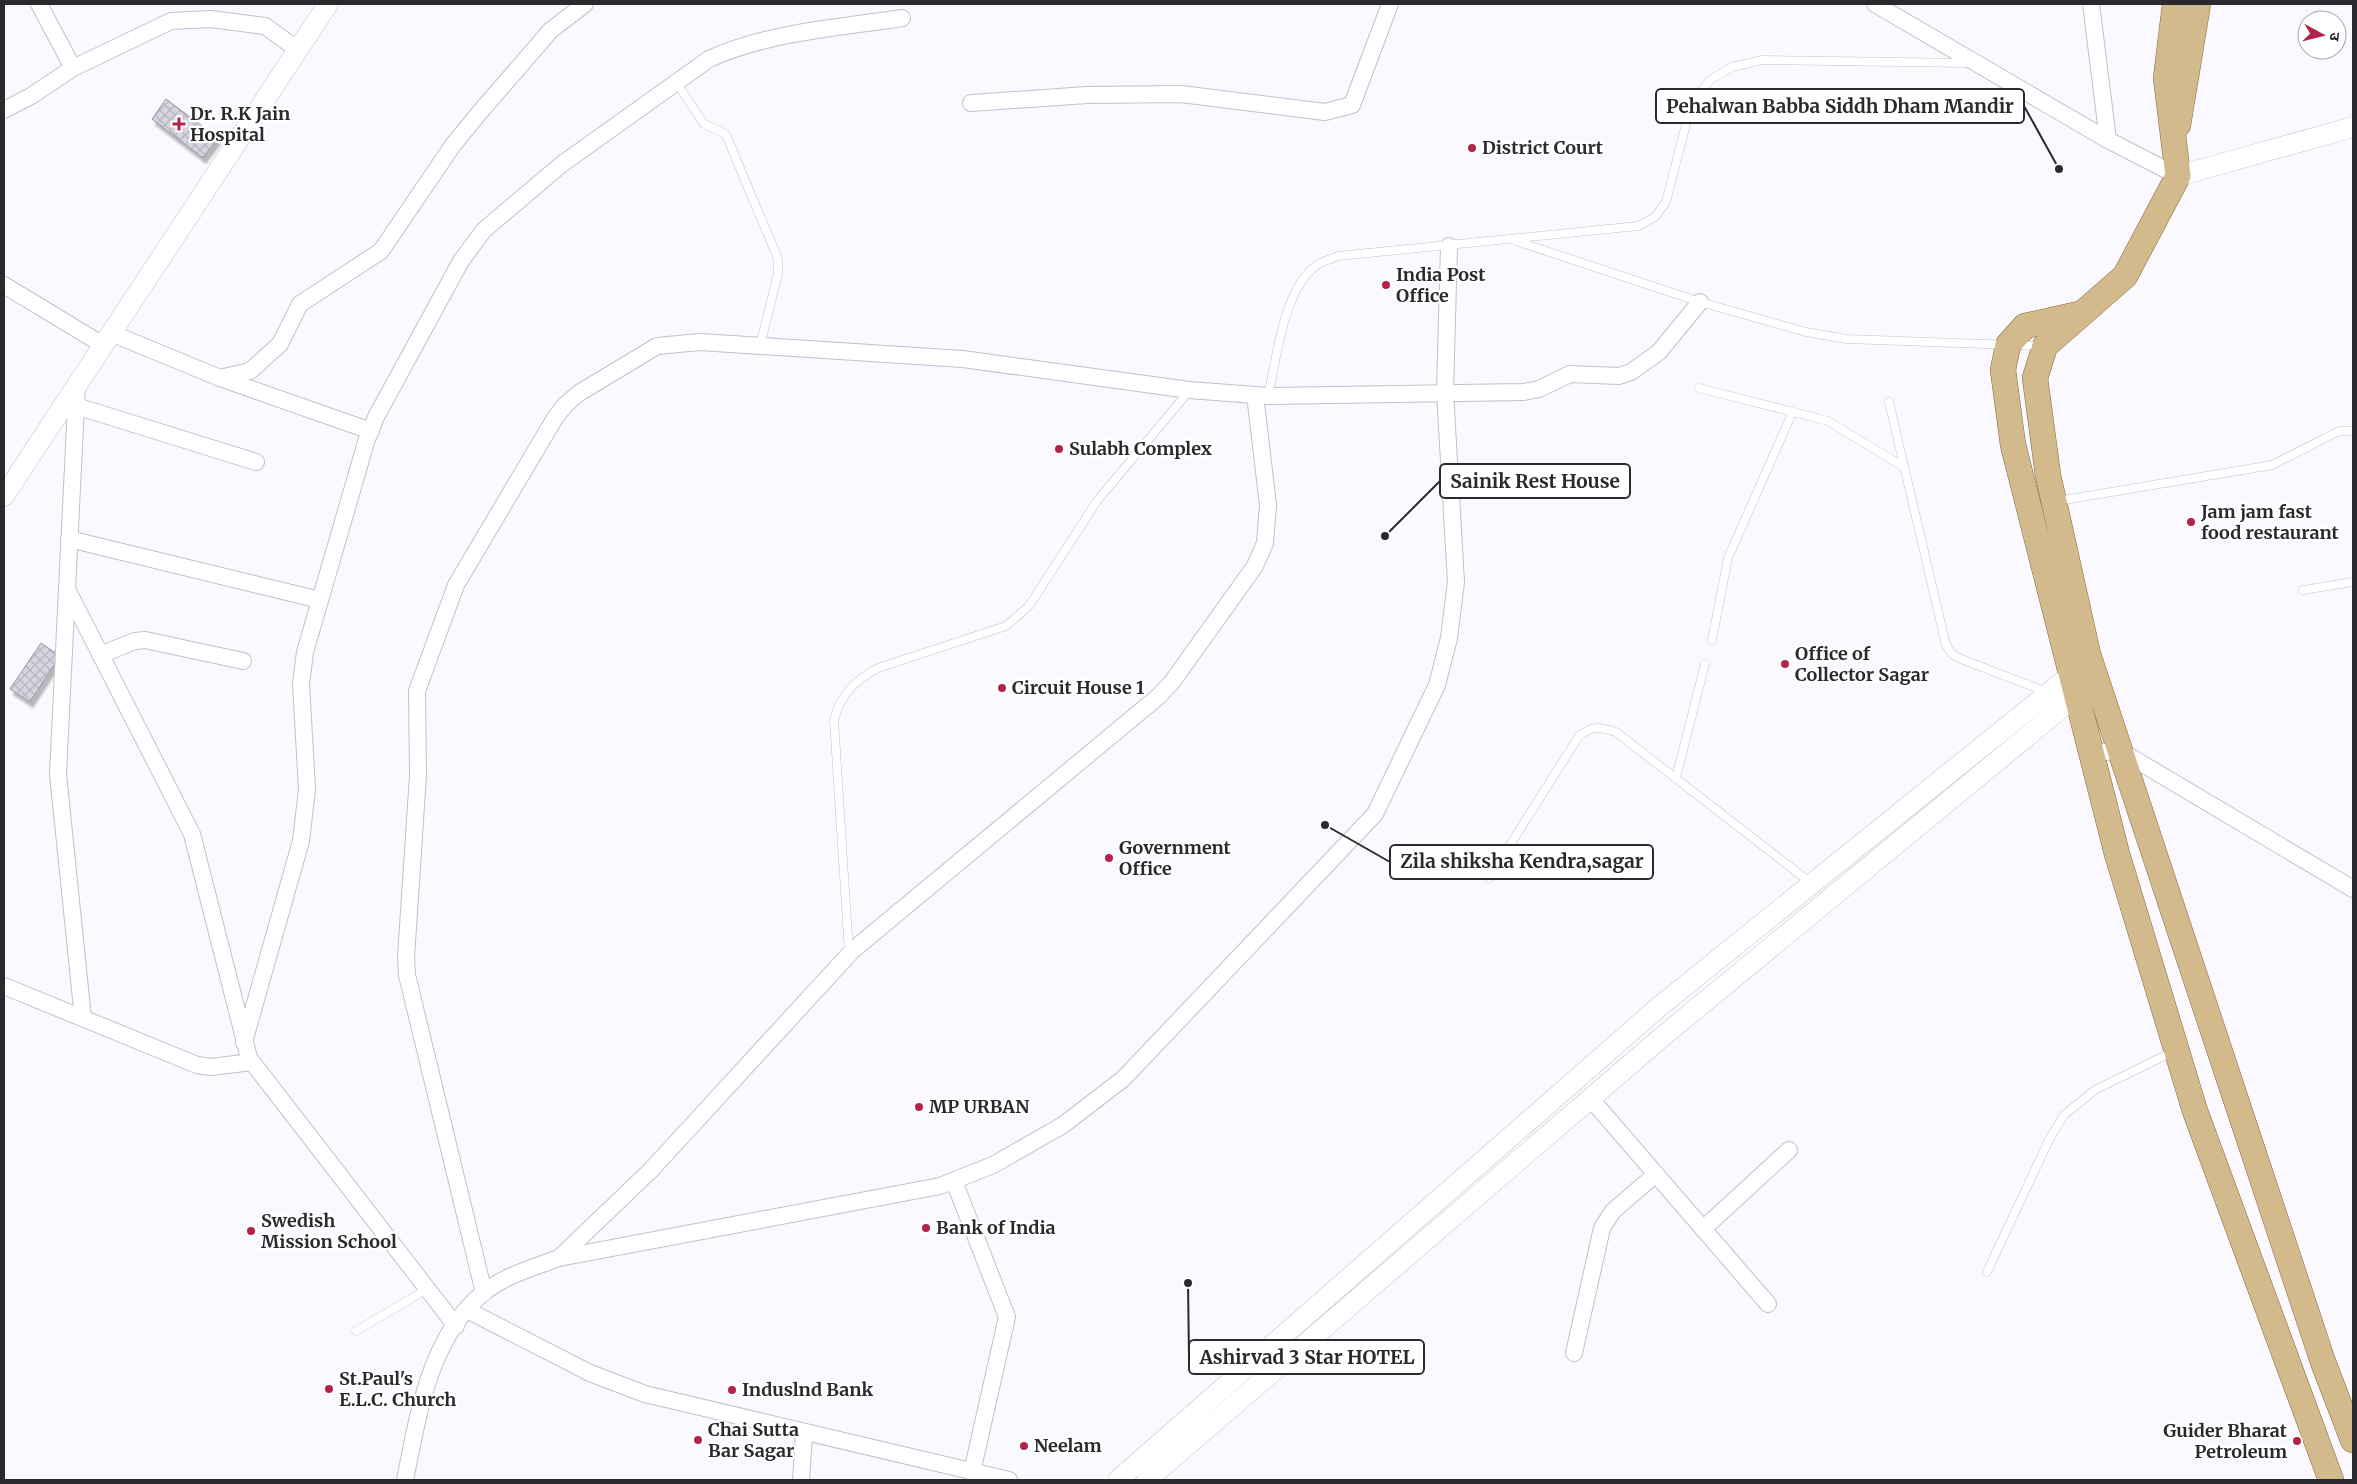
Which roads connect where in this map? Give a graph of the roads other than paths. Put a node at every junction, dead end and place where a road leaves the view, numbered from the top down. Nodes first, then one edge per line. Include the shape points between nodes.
1 (39, 4) edge
2 (328, 4) edge
3 (586, 4) edge
4 (1390, 4) edge
5 (1875, 4) edge
6 (2091, 4) edge
7 (2175, 4) edge
8 (2198, 4) edge
9 (902, 18) dead end
10 (298, 50) junction
11 (1976, 63) junction
12 (73, 68) junction
13 (676, 82) junction
14 (971, 103) dead end
15 (4, 110) edge
16 (2353, 127) edge
17 (2108, 140) junction
18 (2174, 144) junction
19 (2178, 176) junction
20 (1513, 239) junction
21 (1449, 246) junction
22 (4, 285) edge
23 (1700, 302) junction
24 (2082, 314) junction
25 (107, 339) junction
26 (2008, 345) junction
27 (760, 346) junction
28 (2045, 346) junction
29 (220, 378) junction
30 (77, 385) junction
31 (1699, 388) dead end
32 (1189, 390) junction
33 (1445, 392) junction
34 (1262, 396) junction
35 (1889, 402) dead end
36 (76, 406) junction
37 (1793, 411) junction
38 (371, 431) junction
39 (2353, 431) edge
40 (256, 462) dead end
41 (1904, 467) junction
42 (4, 496) edge
43 (2054, 502) junction
44 (69, 539) junction
45 (2353, 582) edge
46 (67, 589) junction
47 (2303, 590) dead end
48 (320, 600) junction
49 (1712, 640) dead end
50 (100, 655) junction
51 (243, 661) dead end
52 (1706, 664) dead end
53 (2085, 679) junction
54 (2049, 693) junction
55 (2119, 750) junction
56 (2092, 754) junction
57 (1676, 778) junction
58 (1489, 878) dead end
59 (1812, 884) junction
60 (2353, 889) edge
61 (849, 955) junction
62 (4, 986) edge
63 (83, 1018) junction
64 (244, 1042) junction
65 (2176, 1050) junction
66 (252, 1062) junction
67 (1592, 1099) junction
68 (1789, 1150) dead end
69 (1656, 1174) junction
70 (954, 1180) junction
71 (1703, 1229) junction
72 (559, 1258) junction
73 (1987, 1272) dead end
74 (427, 1289) junction
75 (484, 1293) junction
76 (1768, 1304) dead end
77 (467, 1310) junction
78 (456, 1326) junction
79 (356, 1331) dead end
80 (1574, 1353) dead end
81 (804, 1433) junction
82 (2353, 1440) edge
83 (972, 1472) junction
84 (405, 1480) edge
85 (801, 1480) edge
86 (1009, 1480) edge
87 (1118, 1480) edge
88 (1148, 1480) edge
89 (2331, 1480) edge

1 - 12 street
2 - 10 street
3 - 29 street via 551,30 480,112 453,145 381,251 300,304 280,344 250,371
4 - 14 street via 1352,105 1325,112 1181,94 1087,95
5 - 11 street
6 - 17 street
7 - 18 main road via 2166,78
8 - 18 main road
9 - 13 street via 749,43 708,58
10 - 12 street via 265,26 211,19 171,21
10 - 25 street
11 - 17 street
11 - 20 lane via 1762,60 1732,67 1710,80 1691,105 1666,202 1655,217 1638,226 1621,229
12 - 15 street
13 - 27 lane via 704,124 727,137 776,250 778,273
13 - 38 street via 562,164 484,230 461,261
16 - 19 street
17 - 19 street
18 - 19 main road
19 - 24 main road via 2125,276
20 - 21 lane
20 - 23 lane
21 - 33 street
21 - 34 lane via 1338,256 1317,265 1302,281 1290,303
22 - 25 street
23 - 26 lane via 1806,332 1847,339
23 - 33 street via 1659,352 1625,374 1570,374 1539,389 1524,392
24 - 26 main road via 2025,326
24 - 28 main road
25 - 29 street
25 - 30 street
26 - 28 lane
26 - 53 main road via 2003,370 2013,445
27 - 32 street via 964,359
27 - 75 street via 700,342 657,346 579,393 566,405 555,418 456,585 420,681 416,701 418,774 407,975
28 - 43 main road via 2035,378
29 - 38 street
30 - 36 street
30 - 42 street
31 - 37 lane
32 - 34 street
32 - 61 lane via 1097,501 1019,617 1006,626 878,668 860,677 843,697 834,720
33 - 34 street
33 - 70 street via 1456,582 1450,638 1437,685 1375,814 1123,1079 1063,1125 993,1165
34 - 61 street via 1268,505 1265,543 1255,566 1172,682
35 - 41 lane
36 - 40 street
36 - 44 street
37 - 41 lane via 1838,426
37 - 49 lane via 1728,558
38 - 48 street
39 - 43 lane via 2339,432 2272,465
41 - 54 lane via 1946,645 1952,654
43 - 53 main road
44 - 46 street
44 - 48 street
45 - 47 lane
46 - 50 street
46 - 63 street via 58,784
48 - 64 street via 302,669 307,789 301,841
50 - 51 street via 145,640
50 - 64 street via 192,834
52 - 57 lane
53 - 54 street
53 - 55 main road
53 - 56 main road
53 - 67 street
54 - 59 street
55 - 56 street
55 - 60 street
55 - 82 main road via 2323,1362
56 - 65 main road via 2117,854
57 - 58 lane via 1616,732 1590,728 1579,736
57 - 59 lane
59 - 87 street via 1660,1006
61 - 72 street via 651,1170
62 - 63 street
63 - 66 street via 204,1067
64 - 66 street
65 - 73 lane via 2095,1090 2064,1115
65 - 89 main road via 2195,1111
66 - 74 street
67 - 69 street
67 - 88 street
68 - 71 street
69 - 71 street
69 - 80 street via 1614,1211 1602,1228
70 - 72 street via 940,1186
70 - 83 street via 1007,1317
71 - 76 street
72 - 75 street via 515,1275
74 - 78 street
74 - 79 lane
75 - 77 street
77 - 78 street
77 - 81 street via 615,1384
78 - 84 street via 428,1382 418,1413
81 - 83 street
81 - 85 street
83 - 86 street

